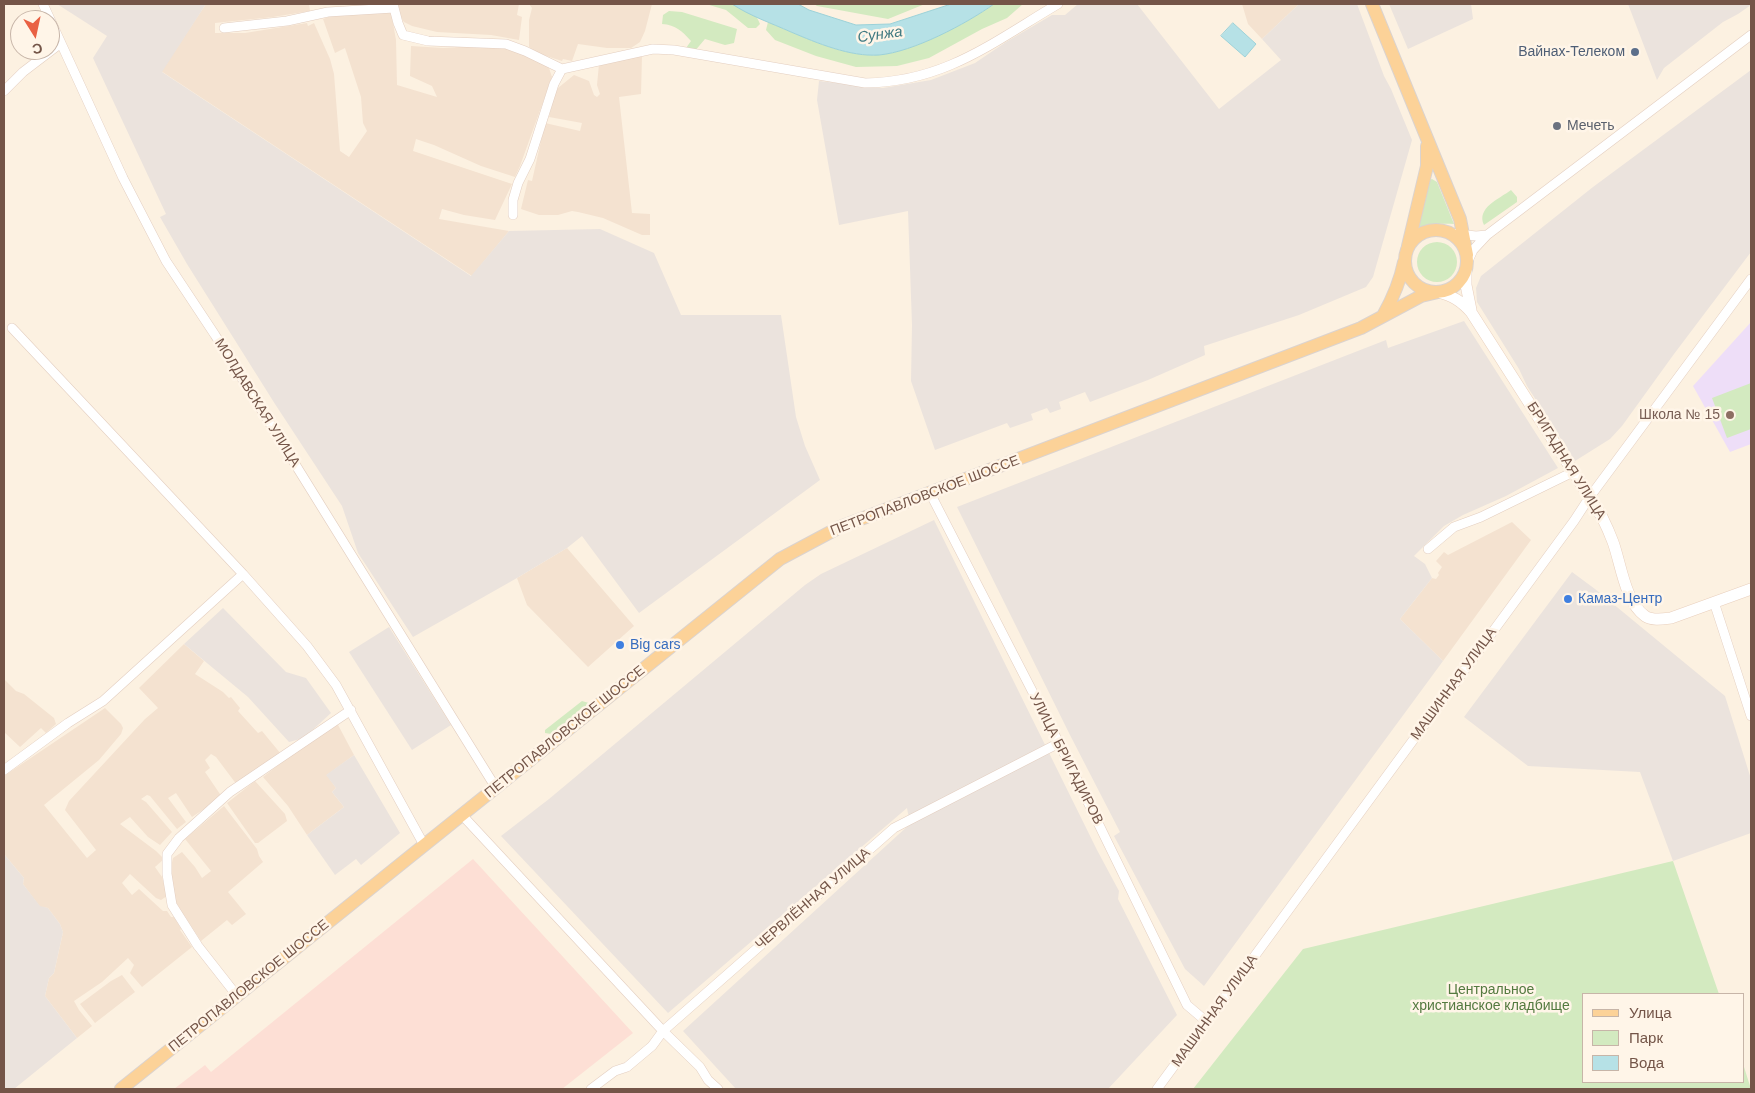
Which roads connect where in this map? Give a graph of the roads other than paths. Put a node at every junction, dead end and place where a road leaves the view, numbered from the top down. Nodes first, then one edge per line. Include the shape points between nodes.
1 (43, 4) edge
2 (1058, 4) edge
3 (1372, 4) edge
4 (394, 6) edge
5 (224, 28) dead end
6 (1751, 35) edge
7 (61, 43) junction
8 (562, 69) junction
9 (4, 91) edge
10 (1428, 141) junction
11 (513, 215) dead end
12 (1449, 233) junction
13 (1464, 234) junction
14 (1487, 235) junction
15 (1406, 254) junction
16 (1467, 263) junction
17 (1751, 279) edge
18 (1438, 292) junction
19 (1471, 312) junction
20 (1384, 316) junction
21 (12, 328) dead end
22 (1573, 472) junction
23 (930, 493) junction
24 (1589, 498) junction
25 (1428, 549) dead end
26 (243, 574) junction
27 (1751, 589) edge
28 (1714, 602) junction
29 (351, 710) junction
30 (1751, 716) edge
31 (1059, 743) junction
32 (4, 770) edge
33 (496, 788) junction
34 (462, 816) junction
35 (424, 845) junction
36 (238, 997) junction
37 (1207, 1022) junction
38 (663, 1032) junction
39 (121, 1089) edge
40 (591, 1089) edge
41 (718, 1089) edge
42 (1157, 1089) edge

1 - 7 street, МОЛДАВСКАЯ УЛИЦА
2 - 8 street via 972,57 925,75 888,83 842,80 653,49
3 - 10 main road
4 - 5 street via 328,12
4 - 8 street via 403,35 428,41 506,44
6 - 14 street
7 - 9 street
7 - 33 street, МОЛДАВСКАЯ УЛИЦА via 166,260
8 - 11 street via 554,84 530,159 518,183
10 - 13 main road
10 - 15 main road via 1427,166
12 - 13 street
12 - 15 main road via 1439,230 1420,235 1412,241
12 - 16 main road via 1463,246
13 - 14 street
13 - 16 main road
14 - 16 street via 1473,250
15 - 18 main road via 1406,269 1414,283 1428,291
15 - 20 main road via 1394,298
16 - 18 main road via 1463,277 1452,288
16 - 19 main road via 1467,298
17 - 24 street, МАШИННАЯ УЛИЦА
18 - 19 main road via 1451,295
18 - 20 main road, ПЕТРОПАВЛОВСКОЕ ШОССЕ via 1420,296
19 - 22 main road, БРИГАДНАЯ УЛИЦА
20 - 23 main road, ПЕТРОПАВЛОВСКОЕ ШОССЕ via 1361,328
21 - 26 street
22 - 24 main road, БРИГАДНАЯ УЛИЦА
22 - 25 street via 1454,527
23 - 31 street, УЛИЦА БРИГАДИРОВ
23 - 33 main road, ПЕТРОПАВЛОВСКОЕ ШОССЕ via 840,527 780,559
24 - 28 main road, БРИГАДНАЯ УЛИЦА via 1613,542 1629,595 1646,617 1658,620 1671,618
24 - 37 street, МАШИННАЯ УЛИЦА
26 - 29 street via 307,646
26 - 32 street via 103,701
27 - 28 main road
28 - 30 street
29 - 35 street
29 - 36 street via 230,792 179,838 167,854 172,905 198,946
31 - 37 street, УЛИЦА БРИГАДИРОВ via 1187,1005
31 - 38 street, ЧЕРВЛЁННАЯ УЛИЦА via 894,828
33 - 34 main road, ПЕТРОПАВЛОВСКОЕ ШОССЕ
34 - 35 main road, ПЕТРОПАВЛОВСКОЕ ШОССЕ
34 - 38 street
35 - 36 main road, ПЕТРОПАВЛОВСКОЕ ШОССЕ
36 - 39 main road, ПЕТРОПАВЛОВСКОЕ ШОССЕ
37 - 42 street, МАШИННАЯ УЛИЦА
38 - 40 street, ЧЕРВЛЁННАЯ УЛИЦА via 627,1067 615,1071
38 - 41 street

